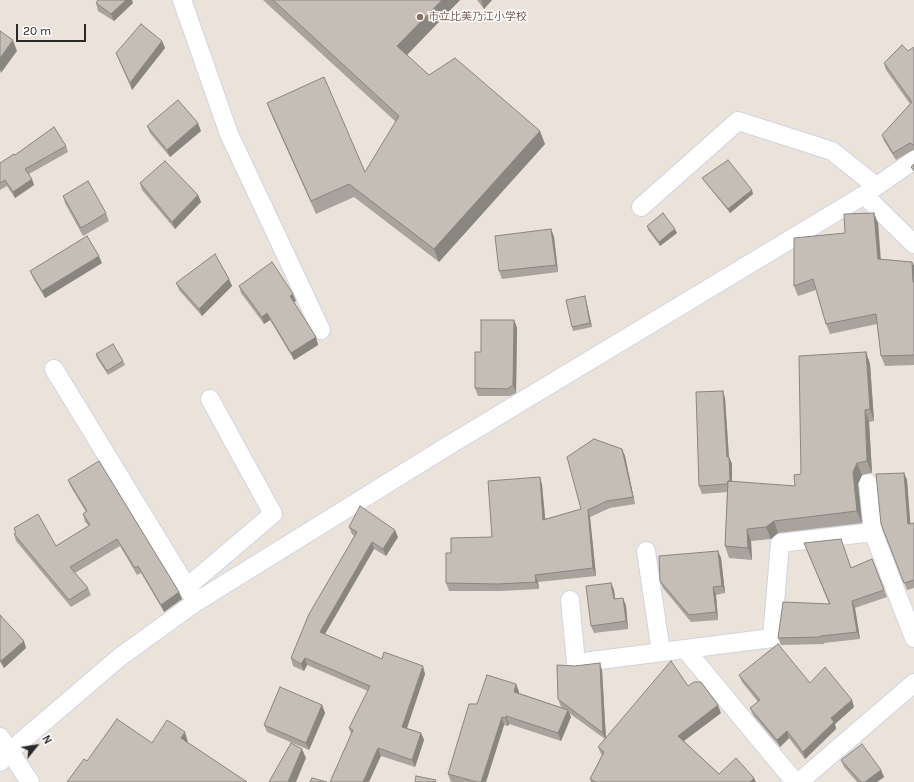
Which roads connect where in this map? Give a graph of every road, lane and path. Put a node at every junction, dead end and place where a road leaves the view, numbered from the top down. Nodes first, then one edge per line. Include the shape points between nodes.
1 (182, 0) edge
2 (914, 160) edge
3 (870, 191) junction
4 (641, 206) dead end
5 (914, 244) edge
6 (321, 330) dead end
7 (54, 369) dead end
8 (210, 399) dead end
9 (868, 483) dead end
10 (873, 532) junction
11 (646, 551) dead end
12 (187, 587) junction
13 (570, 600) dead end
14 (196, 602) junction
15 (914, 638) edge
16 (685, 649) junction
17 (661, 652) junction
18 (914, 684) edge
19 (3, 753) edge
20 (30, 782) edge
21 (795, 782) edge
22 (799, 782) edge

1 - 6 street via 229,134
2 - 3 street
3 - 4 street via 832,151 738,121
3 - 5 street
3 - 14 street
7 - 12 street
8 - 12 street via 273,514
9 - 10 street
10 - 15 street
10 - 16 street via 780,543 772,638
11 - 17 street
12 - 14 street
13 - 17 street via 576,663
14 - 19 street via 120,658
16 - 17 street
16 - 21 street
18 - 22 street
19 - 20 street

